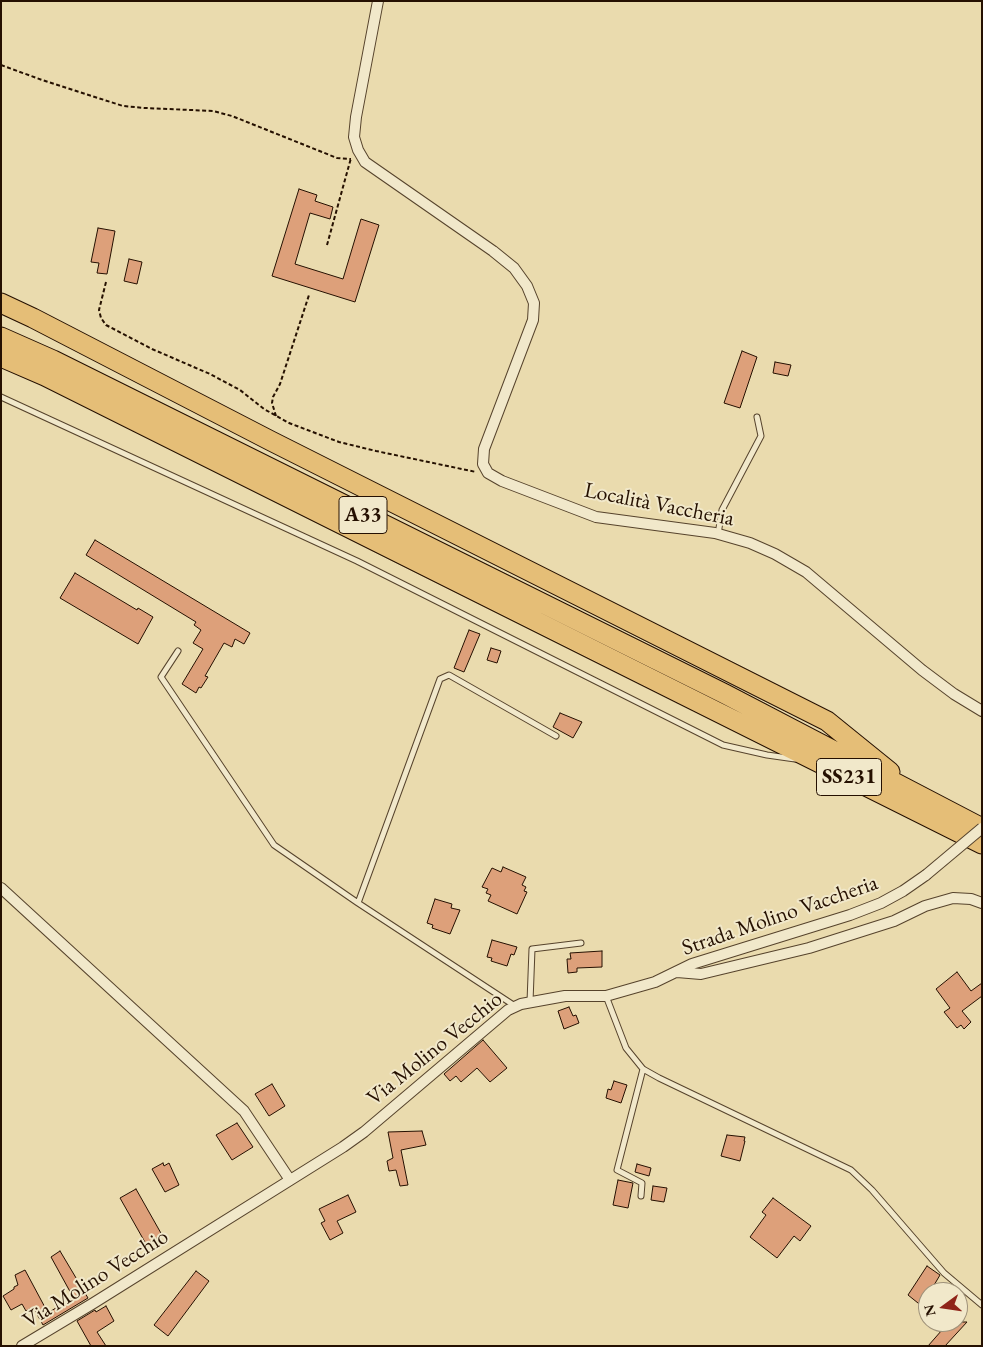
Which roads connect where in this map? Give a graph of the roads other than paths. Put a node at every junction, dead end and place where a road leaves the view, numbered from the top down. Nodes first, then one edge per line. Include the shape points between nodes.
1 (378, 1) edge
2 (1, 303) edge
3 (1, 337) edge
4 (1, 357) edge
5 (1, 397) edge
6 (758, 417) dead end
7 (718, 534) junction
8 (178, 651) dead end
9 (721, 702) junction
10 (982, 711) edge
11 (556, 736) dead end
12 (820, 762) junction
13 (951, 813) junction
14 (982, 828) edge
15 (982, 844) edge
16 (1, 888) edge
17 (358, 902) junction
18 (982, 903) edge
19 (581, 943) dead end
20 (676, 972) junction
21 (606, 996) junction
22 (530, 1002) junction
23 (515, 1006) junction
24 (643, 1069) junction
25 (290, 1180) junction
26 (641, 1196) dead end
27 (982, 1305) edge
28 (22, 1346) edge

1 - 7 street, Località Vaccheria via 356,117 354,137 358,150 365,162 514,268 534,303 533,320 484,448 483,464 488,473 596,516
2 - 13 highway via 828,721 888,771
3 - 9 highway, A33 via 70,368
4 - 9 highway, A33
5 - 12 lane via 357,561 723,746
6 - 7 lane via 761,436 722,510
7 - 10 street, Località Vaccheria via 775,554 806,572 922,670
8 - 17 lane via 161,677 274,845
9 - 12 highway, SS231
9 - 13 highway, SS231
11 - 17 lane via 449,675 440,679
12 - 15 highway, SS231
13 - 14 highway, SS231
14 - 20 street, Strada Molino Vaccheria, bridge via 926,875 881,903
16 - 25 street via 244,1111
17 - 23 lane
18 - 20 street, Strada Molino Vaccheria via 952,898 925,906 894,921 809,948 701,974
19 - 22 lane via 532,949
20 - 21 street, Via Molino Vecchio via 655,982
21 - 22 street, Via Molino Vecchio via 565,996
21 - 24 lane via 626,1048
22 - 23 street, Via Molino Vecchio
23 - 25 street, Via Molino Vecchio via 364,1132
24 - 26 lane via 617,1170 642,1183
24 - 27 lane via 851,1170 944,1273
25 - 28 street, Via Molino Vecchio

